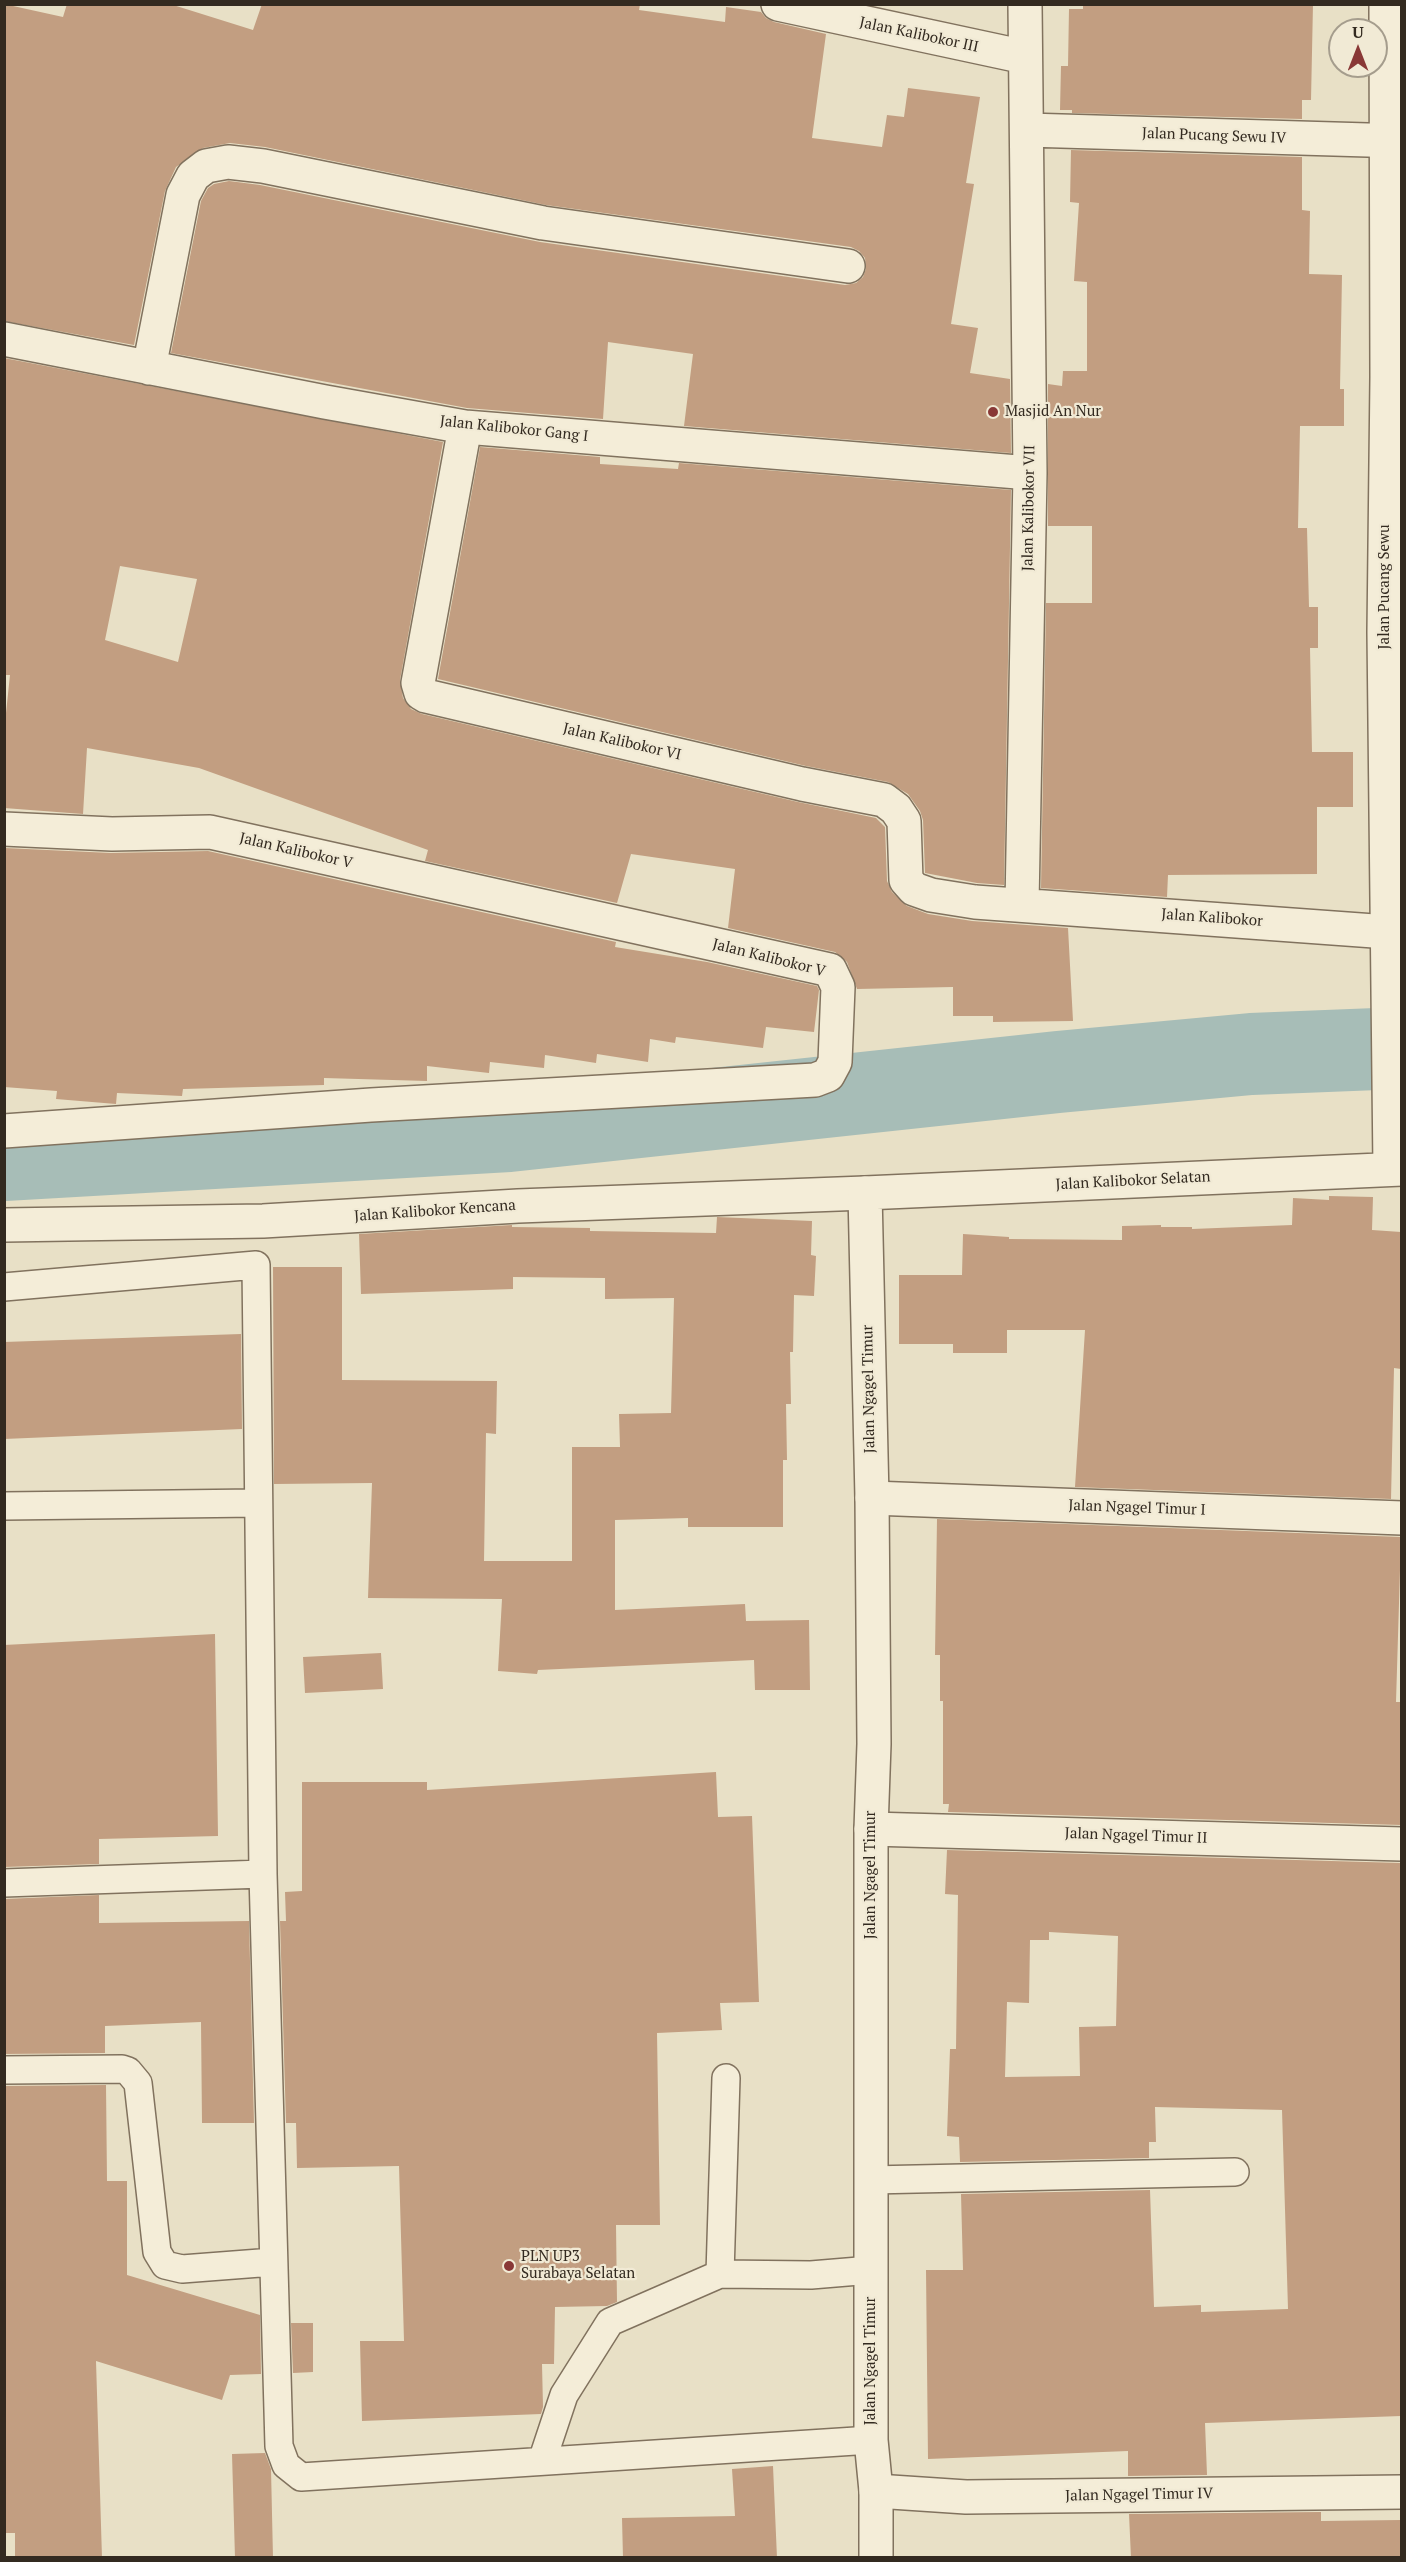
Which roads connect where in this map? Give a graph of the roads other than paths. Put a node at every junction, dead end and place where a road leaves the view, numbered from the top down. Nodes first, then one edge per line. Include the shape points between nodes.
1 (778, 4) edge
2 (1024, 4) edge
3 (1386, 4) edge
4 (1025, 57) junction
5 (1027, 130) junction
6 (1393, 141) edge
7 (848, 266) dead end
8 (4, 339) edge
9 (149, 368) junction
10 (1394, 377) edge
11 (465, 426) junction
12 (1030, 473) junction
13 (1393, 633) edge
14 (4, 829) edge
15 (1022, 904) junction
16 (1395, 932) edge
17 (4, 1131) edge
18 (1396, 1169) edge
19 (865, 1193) junction
20 (4, 1225) edge
21 (4, 1287) edge
22 (872, 1498) junction
23 (258, 1503) junction
24 (4, 1506) edge
25 (1401, 1518) edge
26 (871, 1829) junction
27 (1401, 1844) edge
28 (263, 1874) junction
29 (4, 1883) edge
30 (4, 2070) edge
31 (726, 2078) dead end
32 (1235, 2172) dead end
33 (871, 2180) junction
34 (273, 2262) junction
35 (871, 2270) junction
36 (720, 2274) junction
37 (871, 2440) junction
38 (542, 2461) junction
39 (876, 2491) junction
40 (1401, 2492) edge
41 (876, 2558) edge

1 - 4 street, Jalan Kalibokor III
2 - 4 street, Jalan Kalibokor VII
3 - 6 street, Jalan Pucang Sewu
4 - 5 street, Jalan Kalibokor VII
5 - 6 street, Jalan Pucang Sewu IV
5 - 12 street, Jalan Kalibokor VII
6 - 10 street, Jalan Pucang Sewu
7 - 9 street via 543,223 228,162 206,166 193,176 183,195
8 - 9 street, Jalan Kalibokor Gang I
9 - 11 street, Jalan Kalibokor Gang I
10 - 13 street, Jalan Pucang Sewu
11 - 12 street, Jalan Kalibokor Gang I
11 - 15 street, Jalan Kalibokor VI via 418,683 421,693 884,800 904,821 904,867 906,880 914,889 931,896
12 - 15 street, Jalan Kalibokor VII
13 - 16 street, Jalan Pucang Sewu
14 - 17 street, Jalan Kalibokor V via 112,834 210,832 830,970 838,987 835,1062 828,1075 815,1080
15 - 16 street, Jalan Kalibokor
16 - 18 street, Jalan Pucang Sewu via 1389,973 1390,1096
18 - 19 street, Jalan Kalibokor Selatan
19 - 20 street, Jalan Kalibokor Kencana via 529,1205 263,1221
19 - 22 street, Jalan Ngagel Timur
21 - 23 lane via 256,1265
22 - 25 street, Jalan Ngagel Timur I
22 - 26 street, Jalan Ngagel Timur
23 - 24 lane
23 - 28 lane
26 - 27 street, Jalan Ngagel Timur II
26 - 33 street, Jalan Ngagel Timur
28 - 29 lane
28 - 34 lane
30 - 34 lane via 128,2071 138,2083 157,2252 165,2265 182,2270
31 - 36 lane
32 - 33 lane
33 - 35 street, Jalan Ngagel Timur
34 - 38 lane via 279,2446 286,2465 302,2477
35 - 36 lane via 812,2275
35 - 37 street, Jalan Ngagel Timur
36 - 38 lane via 610,2322 564,2395
37 - 38 lane
37 - 39 street, Jalan Ngagel Timur
39 - 40 street, Jalan Ngagel Timur IV via 966,2497
39 - 41 street, Jalan Ngagel Timur

